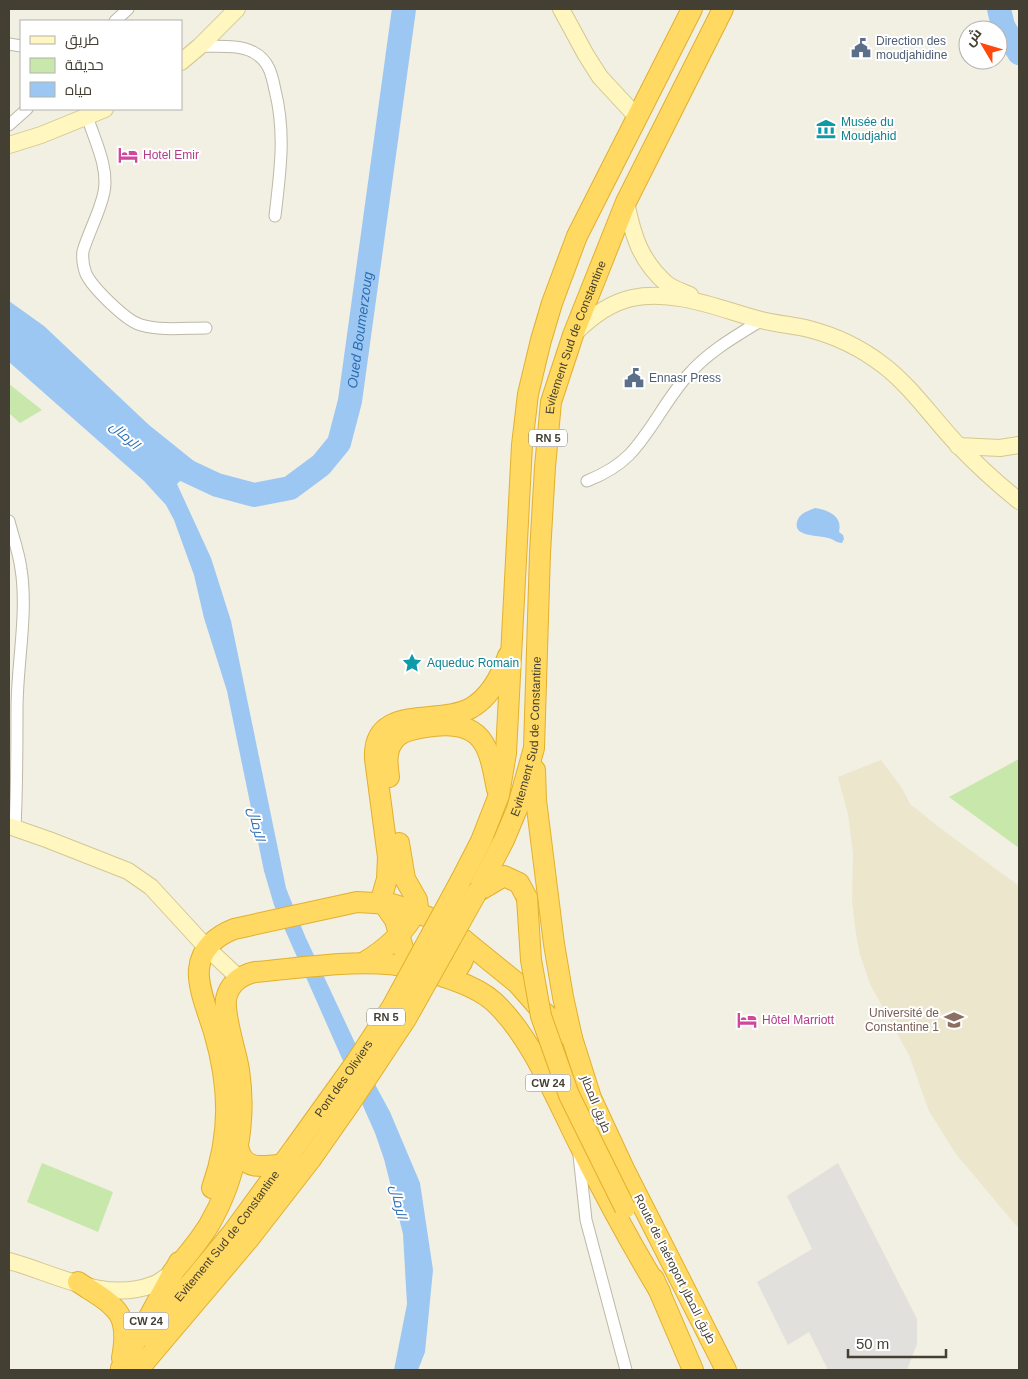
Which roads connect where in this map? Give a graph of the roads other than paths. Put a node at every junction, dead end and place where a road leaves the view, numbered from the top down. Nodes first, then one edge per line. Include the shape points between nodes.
1 (128, 9) edge
2 (237, 9) edge
3 (561, 9) edge
4 (692, 9) edge
5 (723, 9) edge
6 (116, 20) edge
7 (200, 46) junction
8 (182, 61) edge
9 (26, 110) edge
10 (102, 110) edge
11 (87, 116) junction
12 (636, 117) junction
13 (9, 125) edge
14 (9, 145) edge
15 (626, 202) junction
16 (275, 216) dead end
17 (712, 305) junction
18 (762, 320) junction
19 (206, 328) dead end
20 (573, 334) junction
21 (1019, 445) edge
22 (958, 446) junction
23 (587, 481) dead end
24 (1019, 501) edge
25 (9, 521) edge
26 (512, 642) junction
27 (534, 748) junction
28 (499, 795) junction
29 (12, 827) edge
30 (462, 878) joint
31 (477, 892) junction
32 (384, 904) junction
33 (416, 912) junction
34 (399, 934) junction
35 (464, 940) junction
36 (207, 948) junction
37 (363, 963) junction
38 (411, 967) junction
39 (247, 975) junction
40 (445, 977) junction
41 (572, 1038) junction
42 (578, 1143) junction
43 (238, 1146) junction
44 (303, 1153) junction
45 (282, 1164) junction
46 (624, 1169) joint
47 (9, 1261) edge
48 (172, 1273) junction
49 (78, 1282) junction
50 (660, 1292) junction
51 (126, 1369) edge
52 (626, 1370) edge
53 (693, 1370) edge
54 (726, 1370) edge

1 - 6 street
2 - 7 main road
3 - 12 main road via 600,76
4 - 12 highway, Evitement Sud de Constantine / RN 5
5 - 15 highway, Evitement Sud de Constantine / RN 5
7 - 8 main road
7 - 16 street via 253,52 271,72 281,114 283,142
9 - 13 street
10 - 11 main road
11 - 14 main road
11 - 19 street via 105,182 83,251 87,276 125,318 141,325 172,329
12 - 26 highway, Evitement Sud de Constantine / RN 5 via 577,236 552,304 528,394 522,445
15 - 17 main road via 632,233 647,262 669,286
15 - 20 highway, Evitement Sud de Constantine / RN 5
17 - 18 main road
17 - 20 main road via 654,296 631,298 591,317
18 - 22 main road via 808,328 855,346 884,366 929,410
18 - 23 street via 703,360 678,386 629,455 602,475
20 - 27 highway, Evitement Sud de Constantine / RN 5 via 551,402 540,553
21 - 22 main road via 1000,448
22 - 24 main road
25 - 29 street via 22,584
26 - 28 highway, Evitement Sud de Constantine / RN 5 via 506,753
26 - 32 highway via 500,676 477,704 463,712 395,723 382,731 377,739 374,749 389,868 382,893
27 - 31 highway, Evitement Sud de Constantine / RN 5 via 517,809
27 - 41 highway, CW 24 via 536,800 554,944
28 - 30 highway, Evitement Sud de Constantine / RN 5
28 - 33 highway via 487,749 471,730 456,726 413,729 396,737 390,745 388,764 401,864 417,900
29 - 36 main road via 128,871 151,887
30 - 44 highway, Pont des Oliviers / RN 5, bridge via 392,1007
31 - 44 highway, Pont des Oliviers / RN 5, bridge via 406,1018 352,1102
31 - 50 highway, Route de l'aéroport طريق المطار / CW 24, bridge via 504,876 519,883 527,898 531,960 541,1016 569,1095 625,1208
32 - 33 highway
32 - 34 highway via 392,914
32 - 36 highway via 344,904 234,929 215,939
33 - 34 highway
33 - 35 highway
34 - 37 highway
34 - 38 highway
35 - 40 highway via 463,963
35 - 41 highway via 516,983
36 - 39 main road
36 - 48 highway, CW 24 via 199,976 225,1076 227,1127 208,1203
37 - 38 highway, CW 24
37 - 39 highway, CW 24
38 - 40 highway, CW 24
39 - 43 highway via 231,987 226,998 242,1095
40 - 42 highway, CW 24 via 492,1000 507,1016 524,1039
41 - 46 highway, طريق المطار / CW 24 via 591,1098
42 - 50 highway, CW 24 via 625,1234
42 - 52 street via 586,1220
43 - 45 highway via 241,1156 250,1164
43 - 48 highway via 223,1197 209,1224
44 - 45 highway, Evitement Sud de Constantine / RN 5
44 - 51 highway, Evitement Sud de Constantine / RN 5 via 248,1240
45 - 51 highway, Evitement Sud de Constantine / RN 5
46 - 54 highway, Route de l'aéroport طريق المطار / CW 24
47 - 49 main road
48 - 49 main road, CW 24 via 153,1285 130,1290 104,1290
48 - 51 highway, CW 24
49 - 51 highway via 119,1312 124,1322
50 - 53 highway, Route de l'aéroport طريق المطار / CW 24

